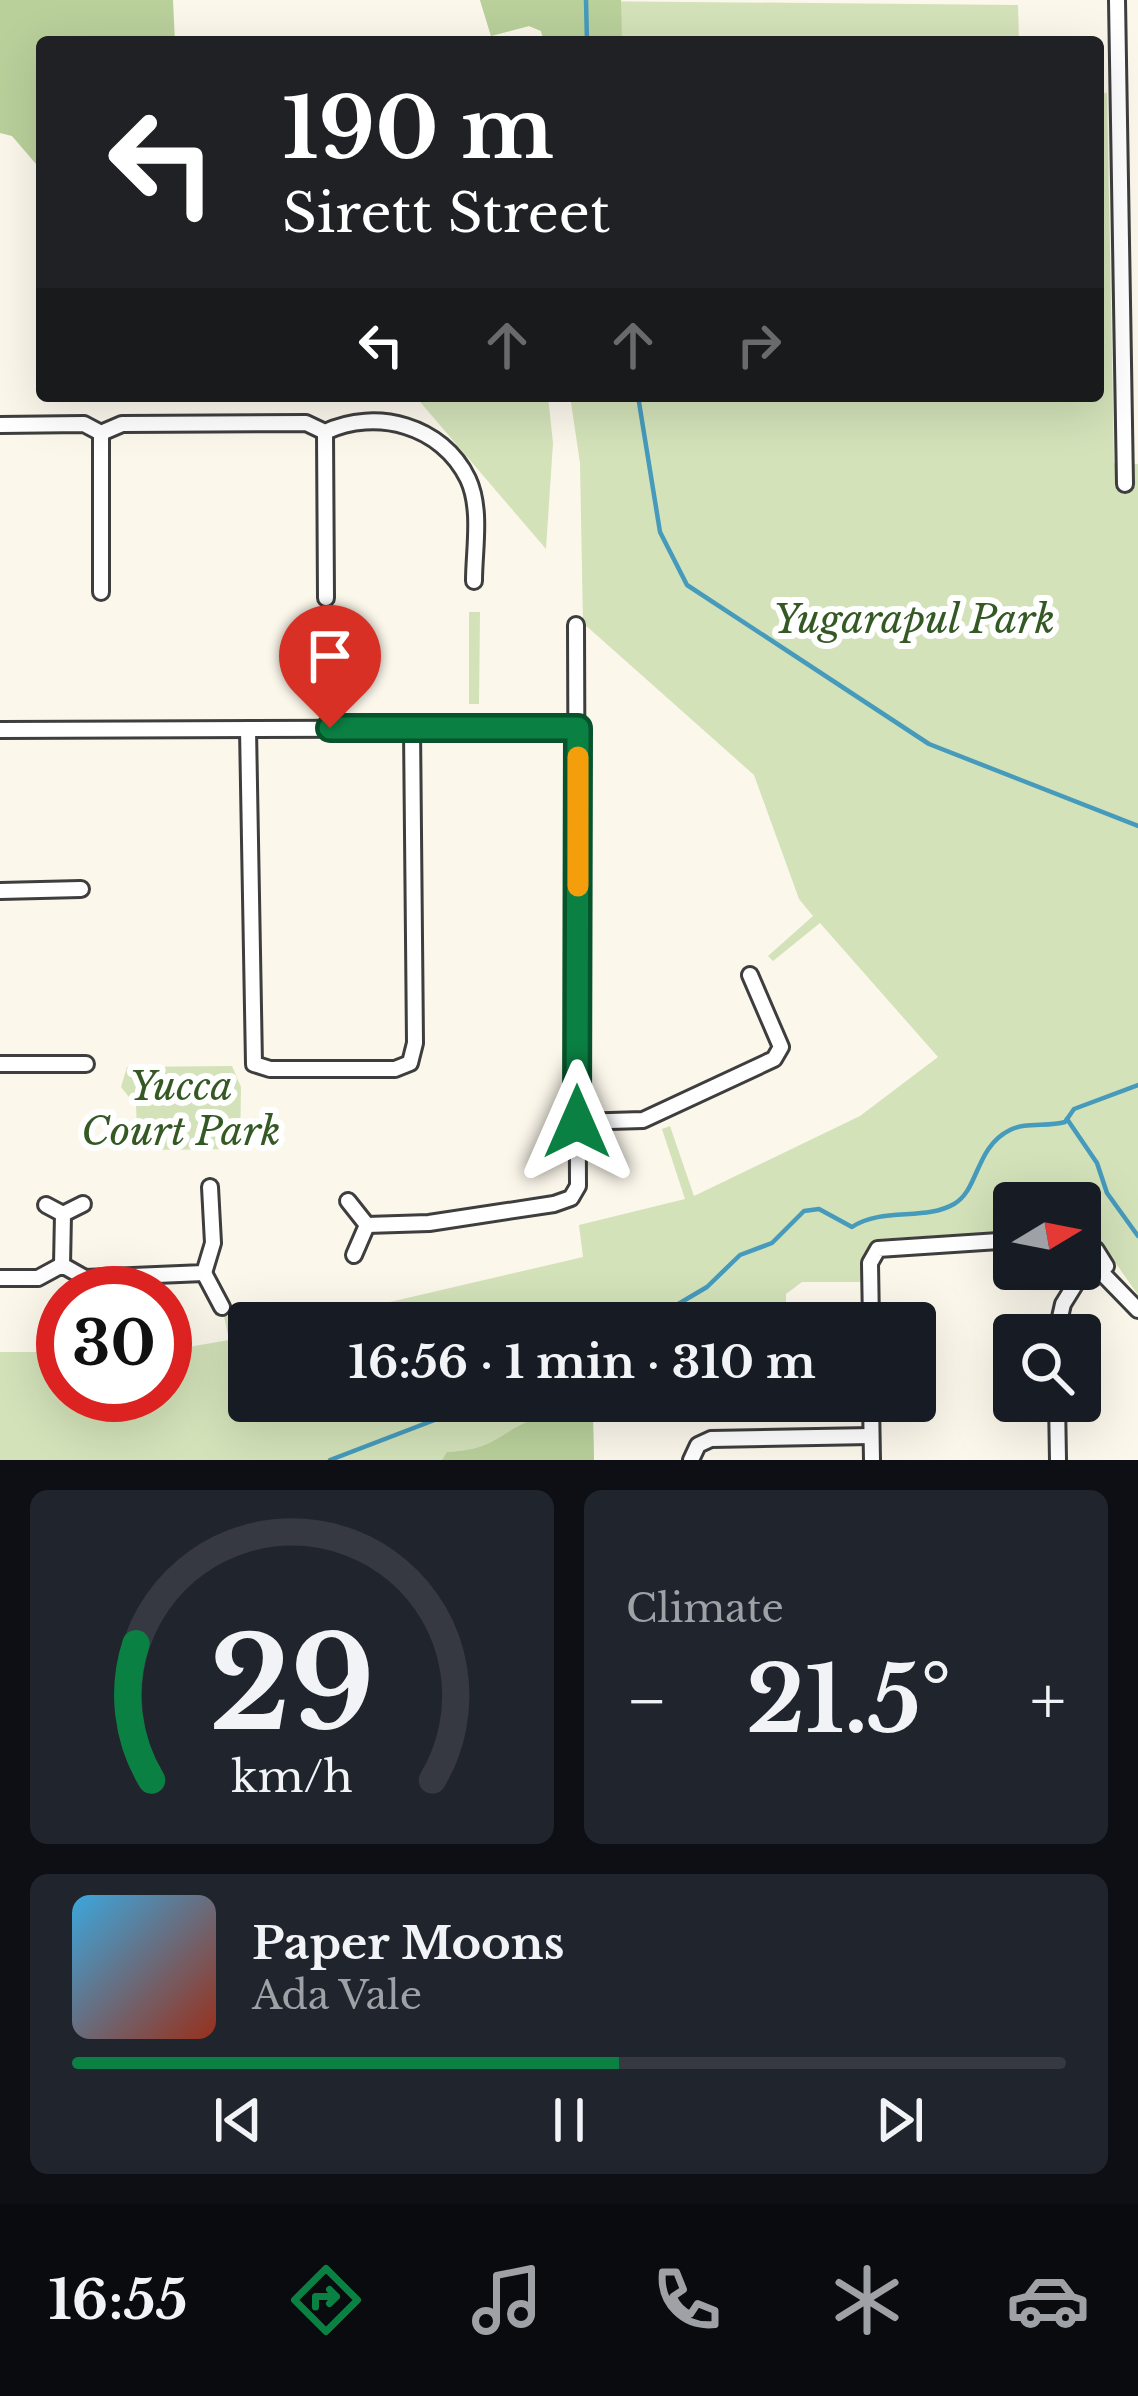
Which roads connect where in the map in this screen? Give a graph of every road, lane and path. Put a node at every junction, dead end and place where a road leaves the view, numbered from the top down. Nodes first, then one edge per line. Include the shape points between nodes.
1 (1117, 0) edge
2 (0, 424) edge
3 (325, 432) junction
4 (101, 433) junction
5 (1125, 484) dead end
6 (474, 581) dead end
7 (101, 592) dead end
8 (326, 598) dead end
9 (576, 625) dead end
10 (412, 728) junction
11 (578, 728) junction
12 (248, 729) junction
13 (0, 730) edge
14 (81, 889) dead end
15 (0, 891) edge
16 (750, 976) dead end
17 (0, 1064) edge
18 (86, 1064) dead end
19 (577, 1122) junction
20 (210, 1187) dead end
21 (348, 1201) dead end
22 (46, 1204) dead end
23 (83, 1204) dead end
24 (62, 1214) junction
25 (367, 1225) junction
26 (993, 1241) edge
27 (1101, 1254) edge
28 (354, 1255) dead end
29 (62, 1265) junction
30 (204, 1273) junction
31 (1102, 1274) joint
32 (0, 1278) edge
33 (871, 1302) edge
34 (222, 1306) dead end
35 (1138, 1310) edge
36 (871, 1422) edge
37 (1058, 1422) edge
38 (871, 1436) junction
39 (691, 1460) edge
40 (872, 1460) edge
41 (1058, 1460) edge

1 - 5 street
2 - 4 street via 84,424
3 - 4 street via 307,423 260,423 122,424
3 - 6 street via 346,422 389,422 418,429 444,449 468,479 475,507
3 - 8 street
4 - 7 street
9 - 11 street
10 - 11 street
10 - 12 street
10 - 12 street via 415,1043 410,1063 395,1069 254,1064
11 - 19 street
12 - 13 street
14 - 15 street
16 - 19 street via 778,1035 774,1059 643,1120
17 - 18 street
19 - 25 street via 578,1186 571,1198 454,1220
20 - 30 street via 213,1243
21 - 25 street
22 - 24 street
23 - 24 street
24 - 29 street
25 - 28 street
26 - 33 street via 878,1249 870,1263
27 - 31 street
29 - 30 street via 85,1278
29 - 32 street via 38,1278
30 - 34 street
31 - 35 street
36 - 38 street
37 - 41 street
38 - 39 street via 711,1438
38 - 40 street

